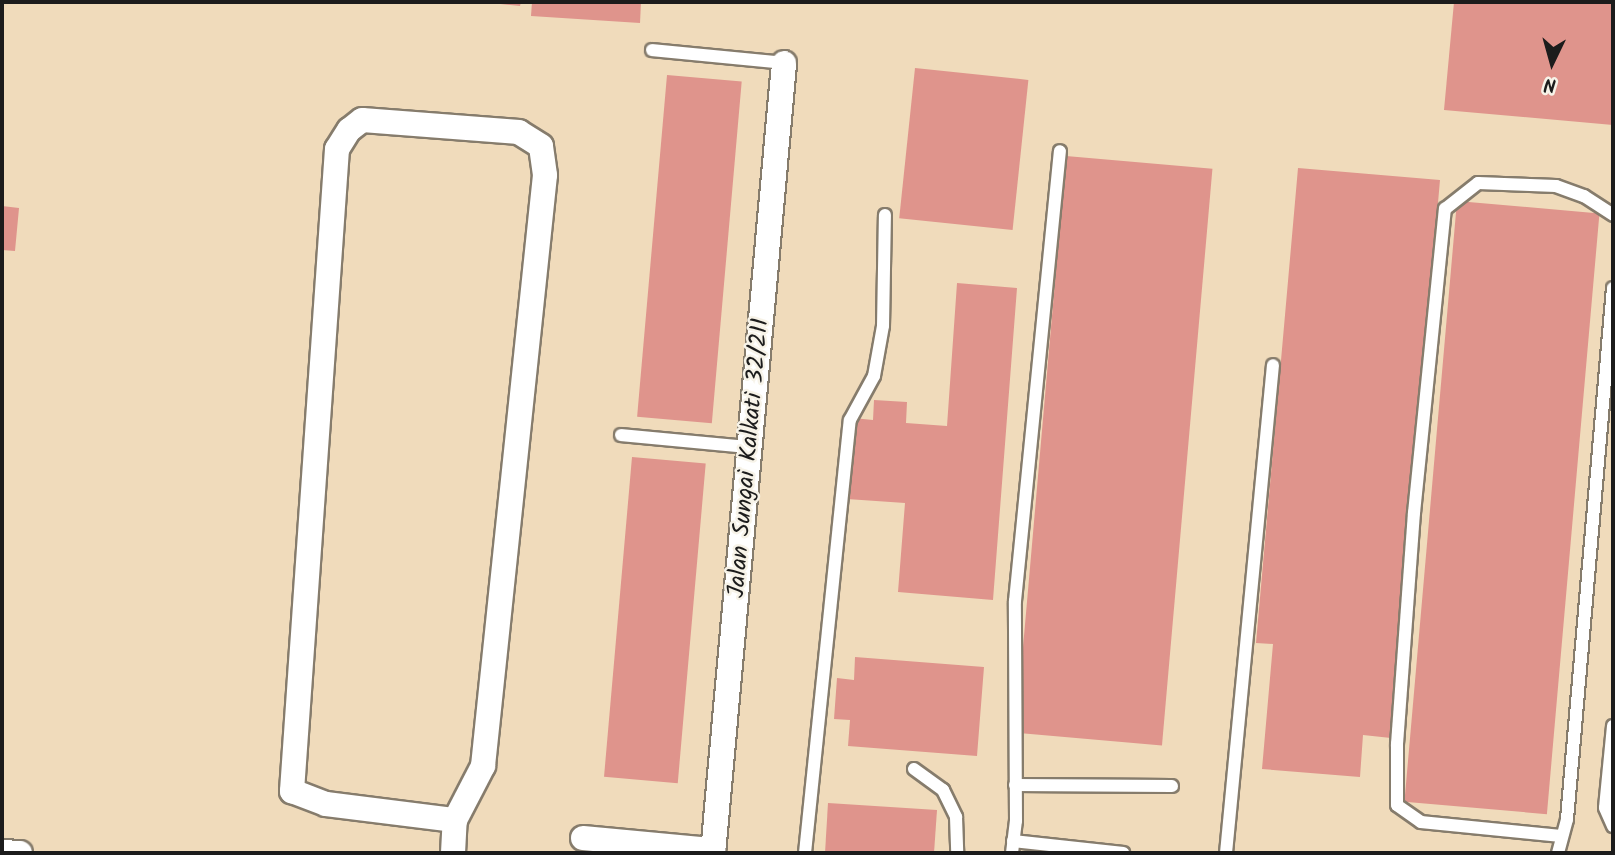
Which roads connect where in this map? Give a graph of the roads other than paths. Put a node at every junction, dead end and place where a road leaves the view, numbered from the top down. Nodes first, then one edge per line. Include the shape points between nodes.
1 (652, 50) dead end
2 (784, 63) joint
3 (1060, 151) dead end
4 (885, 215) dead end
5 (1613, 215) edge
6 (1613, 288) edge
7 (1273, 365) dead end
8 (621, 435) dead end
9 (750, 447) junction
10 (1613, 726) edge
11 (914, 769) dead end
12 (1015, 785) junction
13 (1172, 786) dead end
14 (455, 820) junction
15 (1613, 826) edge
16 (1562, 836) junction
17 (583, 838) dead end
18 (1012, 847) edge
19 (713, 851) edge
20 (2, 852) edge
21 (20, 853) edge
22 (453, 853) edge
23 (805, 853) edge
24 (957, 853) edge
25 (1123, 853) edge
26 (1226, 853) edge
27 (1558, 853) edge

1 - 2 lane
2 - 9 street, Jalan Sungai Kalkati 32/211
3 - 12 lane via 1015,601
4 - 23 lane via 883,326 874,376 850,420
5 - 16 lane via 1584,196 1556,186 1478,183 1445,209 1414,513 1397,744 1397,805 1421,822
6 - 16 lane
7 - 26 lane
8 - 9 lane
9 - 19 street, Jalan Sungai Kalkati 32/211
10 - 15 lane via 1605,807
11 - 24 lane via 943,790 956,817
12 - 13 lane
12 - 18 lane
14 - 14 street via 483,766 545,175 541,146 519,132 362,120 337,149 292,791 326,804
14 - 22 street
16 - 27 lane
17 - 19 street
18 - 25 lane
20 - 21 street

